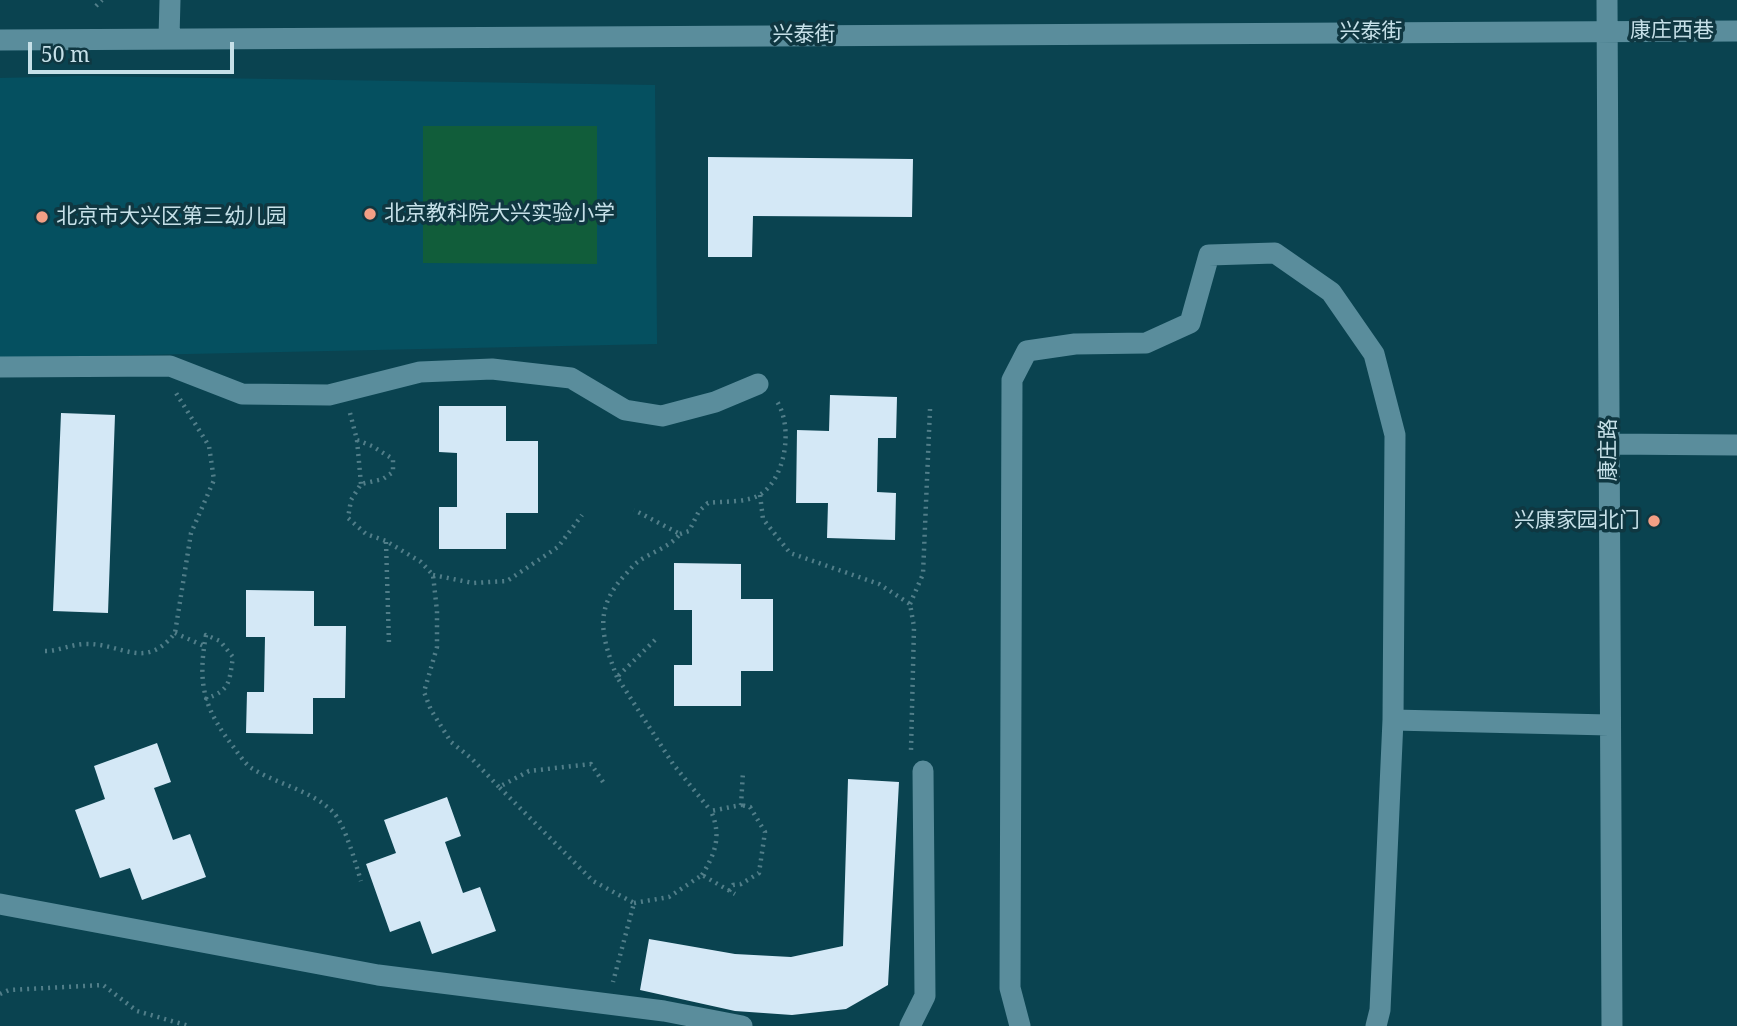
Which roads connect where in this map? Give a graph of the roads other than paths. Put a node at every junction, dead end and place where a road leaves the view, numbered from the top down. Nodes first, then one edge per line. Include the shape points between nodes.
1 (170, 0) edge
2 (1607, 0) edge
3 (1737, 31) edge
4 (1608, 32) junction
5 (169, 37) junction
6 (0, 40) edge
7 (0, 367) edge
8 (758, 384) road end
9 (1609, 444) junction
10 (1737, 445) edge
11 (1393, 720) junction
12 (1609, 725) junction
13 (917, 767) road end
14 (0, 905) edge
15 (742, 1026) edge
16 (910, 1026) edge
17 (1020, 1026) edge
18 (1376, 1026) edge
19 (1612, 1026) edge

1 - 5 street
2 - 4 street, 康庄路
3 - 4 street, 康庄西巷
4 - 5 street, 兴泰街
4 - 9 street, 康庄路
5 - 6 street, 兴泰街
7 - 8 street via 170,366 242,394 329,395 421,372 492,369 571,378 625,411 662,416
9 - 10 street
9 - 12 street, 康庄路
11 - 12 street
11 - 17 street via 1395,435 1374,354 1331,292 1275,253 1209,255 1190,323 1146,344 1076,344 1027,351 1012,380 1010,988
11 - 18 street
12 - 19 street, 康庄路
13 - 16 street via 925,996
14 - 15 street via 378,975 664,1011

